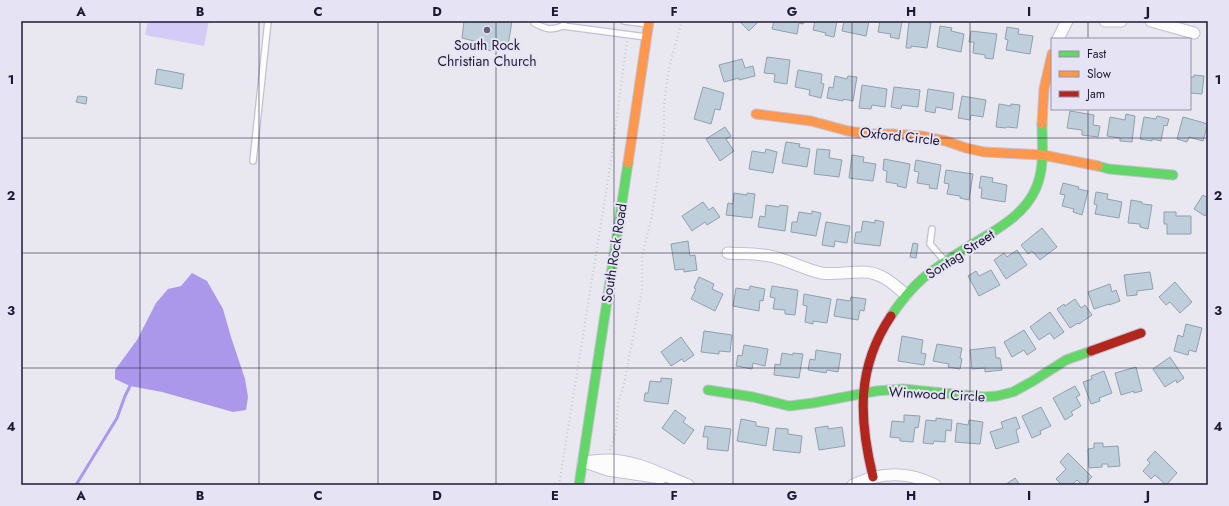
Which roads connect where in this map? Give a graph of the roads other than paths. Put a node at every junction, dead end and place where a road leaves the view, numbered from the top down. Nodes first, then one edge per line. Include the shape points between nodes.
1 (268, 21) edge
2 (534, 21) edge
3 (624, 21) edge
4 (1067, 21) edge
5 (1105, 21) edge
6 (1121, 21) edge
7 (1151, 21) edge
8 (649, 23) edge
9 (563, 24) edge
10 (1194, 33) dead end
11 (647, 37) junction
12 (1058, 38) edge
13 (1051, 58) edge
14 (756, 114) dead end
15 (1043, 155) junction
16 (253, 161) dead end
17 (1173, 175) dead end
18 (932, 229) dead end
19 (728, 253) dead end
20 (946, 262) junction
21 (906, 294) junction
22 (1141, 333) dead end
23 (708, 390) dead end
24 (862, 394) junction
25 (583, 462) junction
26 (873, 477) junction
27 (579, 485) edge
28 (688, 485) edge
29 (852, 485) edge
30 (935, 485) edge

1 - 16 lane
2 - 9 lane via 534,24 552,30
3 - 8 lane
4 - 12 street
5 - 6 street
7 - 10 street
8 - 11 street, South Rock Road
9 - 11 lane
11 - 25 street, South Rock Road
13 - 15 street, Sontag Street via 1043,91
14 - 15 street, Oxford Circle via 811,121 860,133 921,136 984,152
15 - 17 street, Oxford Circle via 1109,169
15 - 20 street, Sontag Street via 1037,184 1021,211 1009,222
18 - 20 lane via 930,244
19 - 21 street via 772,257 824,273 873,273 894,283
20 - 21 street, Sontag Street via 920,280
21 - 24 street, Sontag Street via 880,333 865,372
22 - 24 street, Winwood Circle via 1066,360 1014,392 997,396 902,390
23 - 24 street, Winwood Circle via 789,406
24 - 26 street, Sontag Street via 863,434
25 - 27 street, South Rock Road
25 - 28 street via 608,470 672,479
26 - 29 street
26 - 30 street via 908,475

